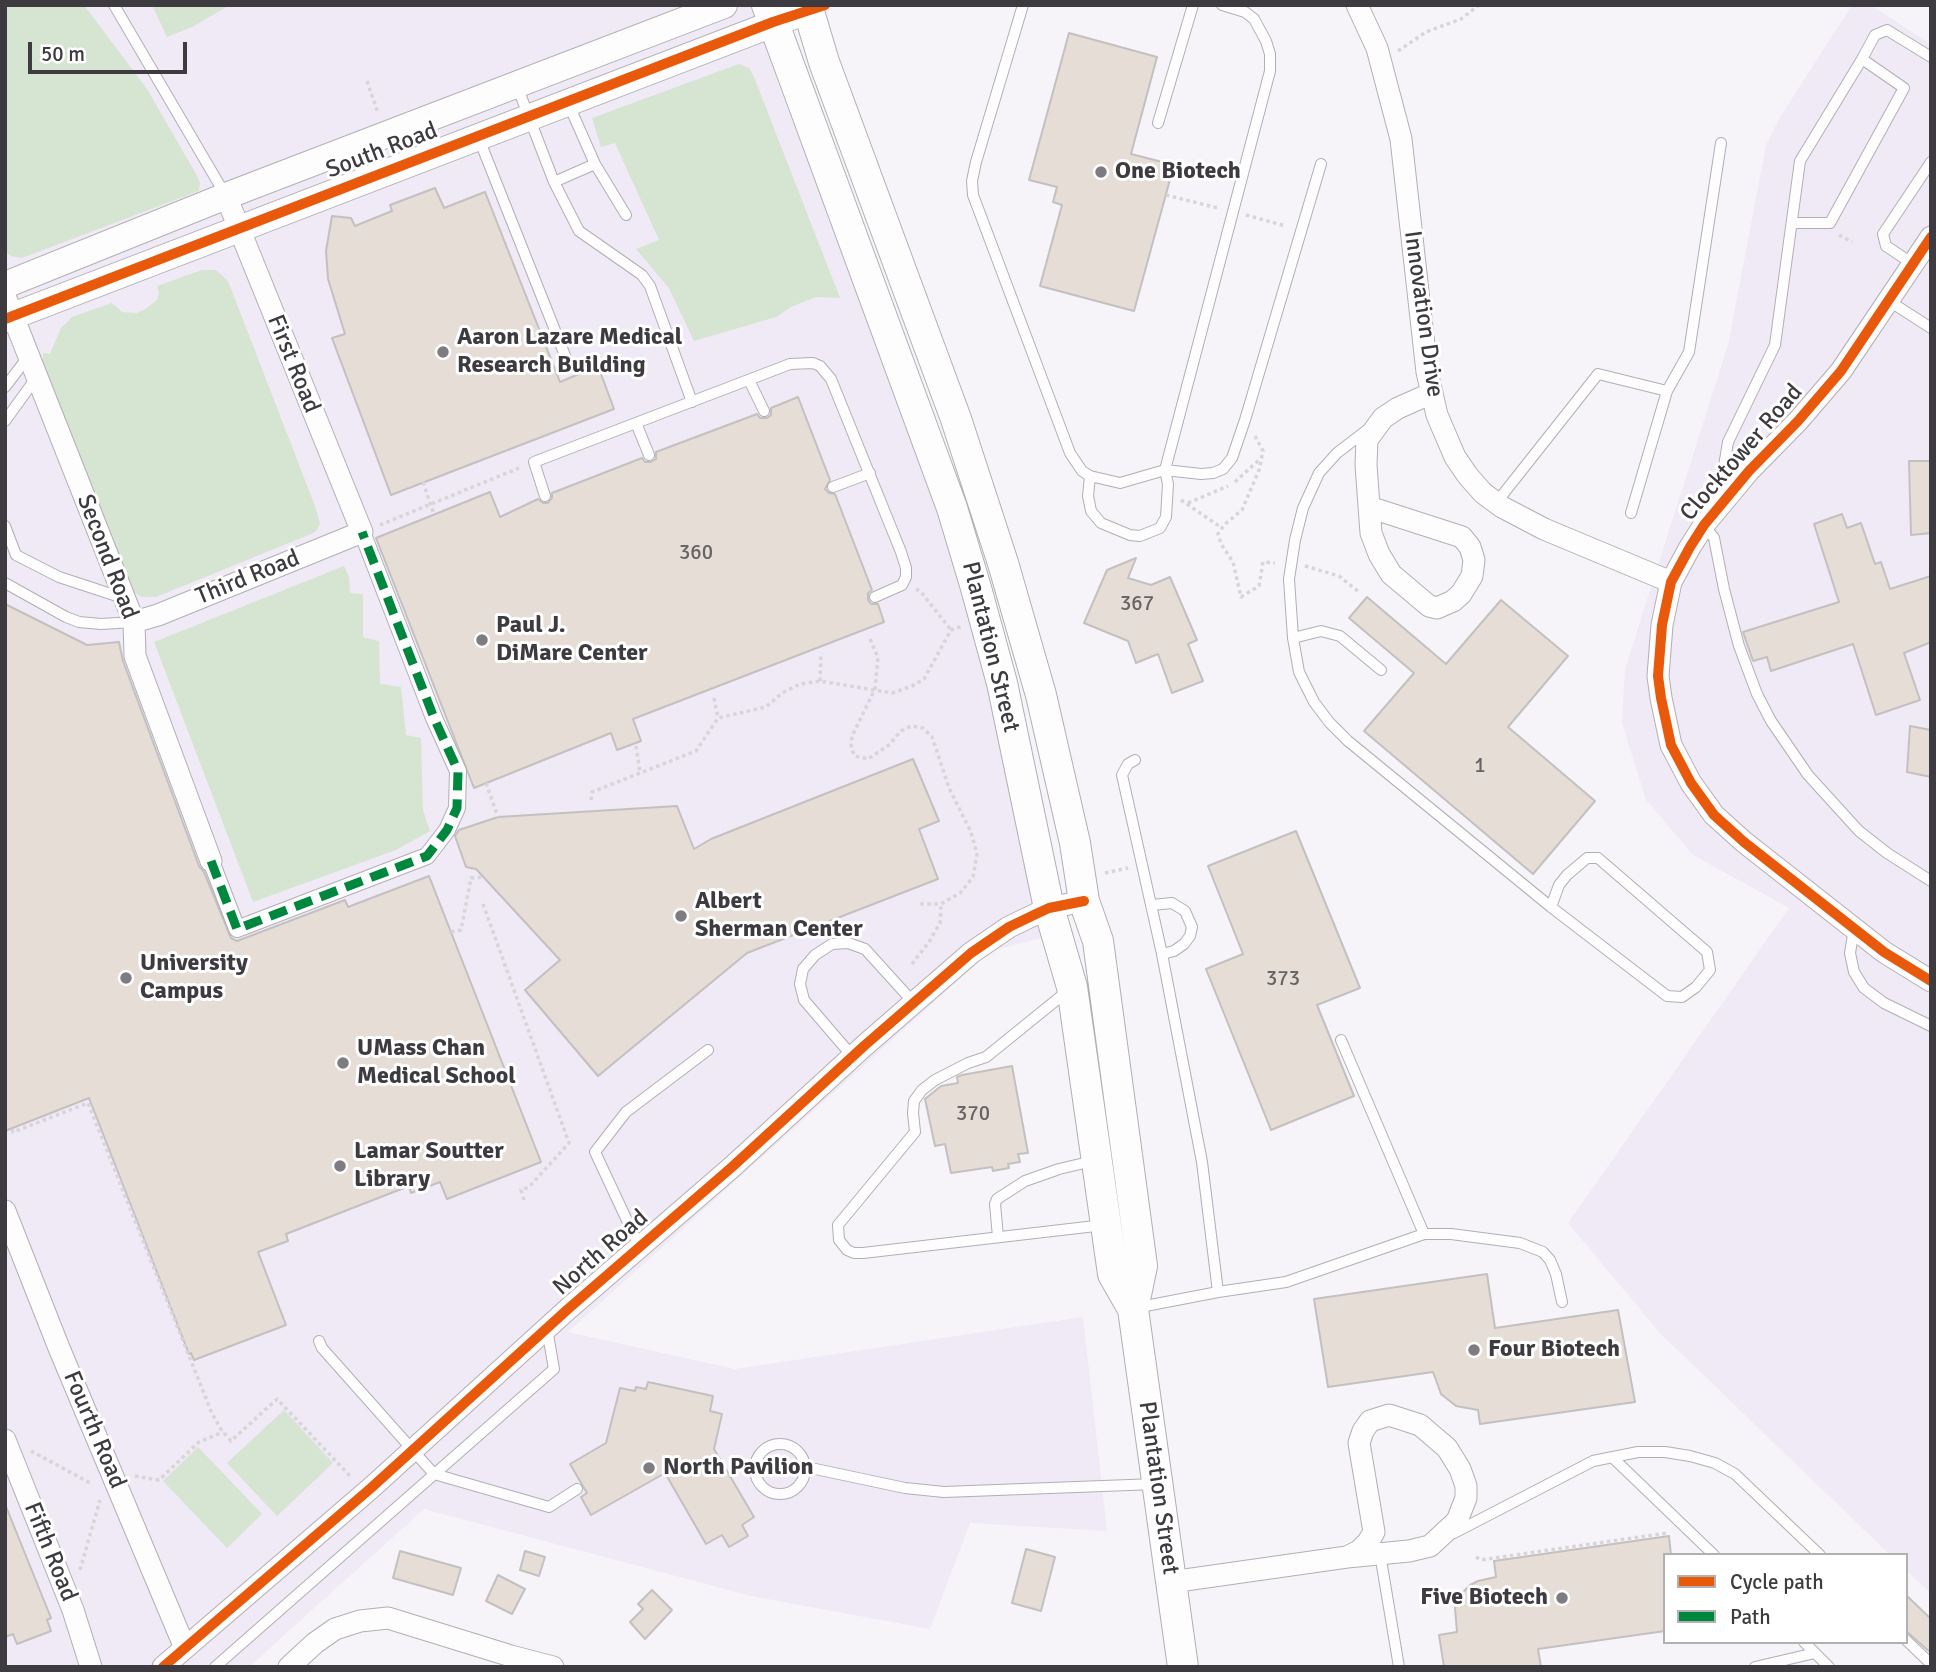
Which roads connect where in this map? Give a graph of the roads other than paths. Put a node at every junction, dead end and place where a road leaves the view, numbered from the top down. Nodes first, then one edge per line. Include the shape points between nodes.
1 (114, 5) edge
2 (724, 5) edge
3 (1023, 5) edge
4 (1192, 5) edge
5 (1222, 5) edge
6 (1357, 5) edge
7 (814, 7) edge
8 (770, 14) edge
9 (1931, 57) edge
10 (1862, 59) junction
11 (517, 86) junction
12 (568, 101) junction
13 (529, 117) junction
14 (1158, 123) dead end
15 (478, 136) junction
16 (1721, 143) dead end
17 (1931, 162) edge
18 (595, 164) junction
19 (1321, 164) dead end
20 (554, 182) junction
21 (226, 196) junction
22 (626, 215) dead end
23 (1792, 223) junction
24 (239, 229) junction
25 (1931, 237) edge
26 (1913, 264) junction
27 (5, 285) edge
28 (1889, 301) junction
29 (8, 311) edge
30 (1931, 328) edge
31 (28, 357) junction
32 (566, 358) dead end
33 (36, 378) junction
34 (749, 380) junction
35 (5, 387) edge
36 (1667, 391) junction
37 (1432, 393) junction
38 (692, 402) junction
39 (764, 411) dead end
40 (1383, 418) junction
41 (5, 421) edge
42 (636, 423) junction
43 (649, 455) dead end
44 (1165, 470) junction
45 (870, 473) junction
46 (1090, 476) junction
47 (832, 487) dead end
48 (545, 496) dead end
49 (1496, 503) junction
50 (1369, 508) junction
51 (1632, 513) dead end
52 (1711, 517) junction
53 (5, 526) edge
54 (362, 532) junction
55 (1671, 582) junction
56 (5, 583) edge
57 (875, 597) dead end
58 (123, 598) junction
59 (134, 622) junction
60 (1293, 638) junction
61 (1381, 670) dead end
62 (1135, 760) dead end
63 (211, 861) joint
64 (1931, 881) edge
65 (1084, 901) junction
66 (1152, 905) junction
67 (1551, 907) junction
68 (1049, 908) junction
69 (1854, 929) junction
70 (1162, 954) junction
71 (1931, 981) edge
72 (1072, 987) junction
73 (914, 1003) junction
74 (1931, 1026) edge
75 (1341, 1040) dead end
76 (708, 1050) dead end
77 (853, 1057) junction
78 (1097, 1160) junction
79 (5, 1211) edge
80 (1106, 1225) junction
81 (1424, 1234) junction
82 (999, 1237) junction
83 (639, 1246) junction
84 (1218, 1292) junction
85 (1562, 1302) dead end
86 (1133, 1309) junction
87 (547, 1329) junction
88 (319, 1340) dead end
89 (15, 1443) edge
90 (412, 1452) junction
91 (1612, 1457) junction
92 (806, 1467) junction
93 (434, 1474) junction
94 (1156, 1484) junction
95 (577, 1489) dead end
96 (1430, 1546) junction
97 (1712, 1553) edge
98 (1818, 1553) edge
99 (1380, 1554) junction
100 (1348, 1556) junction
101 (1171, 1582) junction
102 (1908, 1642) edge
103 (1806, 1644) edge
104 (185, 1648) junction
105 (1815, 1653) junction
106 (1931, 1664) edge
107 (91, 1667) edge
108 (163, 1667) edge
109 (215, 1667) edge
110 (289, 1667) edge
111 (553, 1667) edge
112 (1183, 1667) edge
113 (1399, 1667) edge
114 (1755, 1667) edge
115 (1829, 1667) edge

1 - 21 lane
2 - 11 street, South Road
3 - 46 lane via 976,162 973,195 1070,453
4 - 14 lane
5 - 44 lane via 1254,19 1270,54 1270,71
6 - 37 street, Innovation Drive via 1381,60 1401,139
7 - 8 street, South Road
7 - 65 main road, Plantation Street via 824,62 956,419 1003,563 1041,695
8 - 12 street, South Road
8 - 68 main road, Plantation Street via 957,522 1002,683
9 - 10 lane via 1887,30 1875,35
10 - 23 lane via 1800,161
10 - 23 lane via 1904,88 1830,223
11 - 13 lane
11 - 21 street, South Road
12 - 13 street, South Road
12 - 18 lane
13 - 15 street, South Road
13 - 20 lane
15 - 24 street, South Road
15 - 32 lane
16 - 36 lane via 1689,352
17 - 26 lane via 1883,234 1886,246
18 - 20 lane
18 - 22 lane
19 - 44 lane via 1232,458 1223,469 1201,474
20 - 38 lane via 579,231 642,275 650,286
21 - 24 street, First Road
21 - 27 street, South Road
23 - 52 lane via 1775,345 1728,442
24 - 29 street, South Road
24 - 54 street, First Road
25 - 26 street, Clocktower Road
26 - 28 street, Clocktower Road
28 - 30 lane
28 - 52 street, Clocktower Road via 1841,371
29 - 31 street, Second Road
31 - 33 street, Second Road
31 - 35 lane
33 - 41 lane
33 - 58 street, Second Road
34 - 38 lane
34 - 39 lane
34 - 45 lane via 790,364 820,366 831,379
36 - 49 lane via 1598,374
36 - 51 lane
37 - 40 street
37 - 49 street, Innovation Drive via 1455,457 1468,477
38 - 42 lane
40 - 50 street via 1367,440
40 - 60 lane via 1319,473 1303,508 1289,579
42 - 43 lane
42 - 48 lane via 534,462
44 - 46 lane via 1120,483
44 - 46 lane via 1166,517 1160,528 1140,536 1101,523 1091,511
45 - 47 lane
45 - 57 lane via 906,568 904,581 896,589
49 - 55 street, Innovation Drive via 1545,529
50 - 50 street via 1371,533 1387,568 1429,606 1437,608 1468,586 1474,568 1466,541 1457,534
52 - 55 street, Clocktower Road
52 - 64 lane via 1739,646 1772,721 1808,775 1859,831
53 - 58 lane via 16,555 59,577
54 - 59 street, Third Road
54 - 63 street via 458,771 457,808 447,830 427,856 237,929
55 - 69 street, Clocktower Road via 1658,676 1671,745 1680,764 1728,829
56 - 59 lane via 79,622
58 - 59 street, Second Road
59 - 63 street, Second Road via 135,656
60 - 61 lane via 1321,631 1340,636
60 - 67 lane via 1299,672 1329,722
62 - 66 lane via 1122,775
65 - 68 street, North Road
65 - 86 main road, Plantation Street via 1098,942 1142,1266
66 - 70 lane
66 - 70 lane via 1172,903 1185,911 1192,927 1184,944
67 - 67 lane via 1667,996 1682,997 1710,970 1707,952 1598,858 1587,858 1567,875
68 - 72 main road, Plantation Street
68 - 73 street, North Road via 1009,927 971,953
69 - 71 street, Clocktower Road
69 - 74 lane via 1850,953 1864,988
70 - 84 lane via 1202,1162
72 - 78 main road, Plantation Street
72 - 82 lane via 986,1057 922,1090 914,1101 915,1132 838,1225 842,1245 855,1253
73 - 77 street, North Road
73 - 77 lane via 865,949 832,944 815,955 803,969 804,1000
75 - 81 lane
76 - 83 lane via 626,1112 595,1152
77 - 83 street, North Road
78 - 80 main road, Plantation Street
78 - 82 lane via 1025,1181 997,1199
79 - 104 street, Fourth Road
80 - 82 lane
80 - 86 main road, Plantation Street via 1113,1274
81 - 84 lane via 1286,1282
81 - 85 lane via 1520,1243 1543,1252 1556,1274
83 - 87 street, North Road
84 - 86 lane
86 - 94 main road, Plantation Street
87 - 90 street, North Road
87 - 93 lane via 554,1369
88 - 90 lane
89 - 107 street, Fifth Road
90 - 93 lane
90 - 104 street, North Road
91 - 96 lane via 1593,1461
91 - 97 lane
91 - 98 lane via 1665,1452 1714,1463 1756,1491
92 - 92 lane via 795,1448 777,1443 762,1451 755,1475 766,1490 781,1494 802,1482
92 - 94 lane via 944,1492
93 - 95 lane via 549,1507
93 - 109 lane
94 - 101 main road, Plantation Street
96 - 99 street
96 - 100 street via 1457,1521 1466,1486 1447,1448 1420,1426 1389,1415 1365,1426 1359,1443 1374,1532 1364,1547
99 - 100 street
99 - 113 lane
100 - 101 street
101 - 112 main road, Plantation Street
102 - 106 lane
103 - 105 lane
104 - 108 street, North Road
105 - 114 lane
105 - 115 lane
110 - 111 street via 335,1629 388,1618

